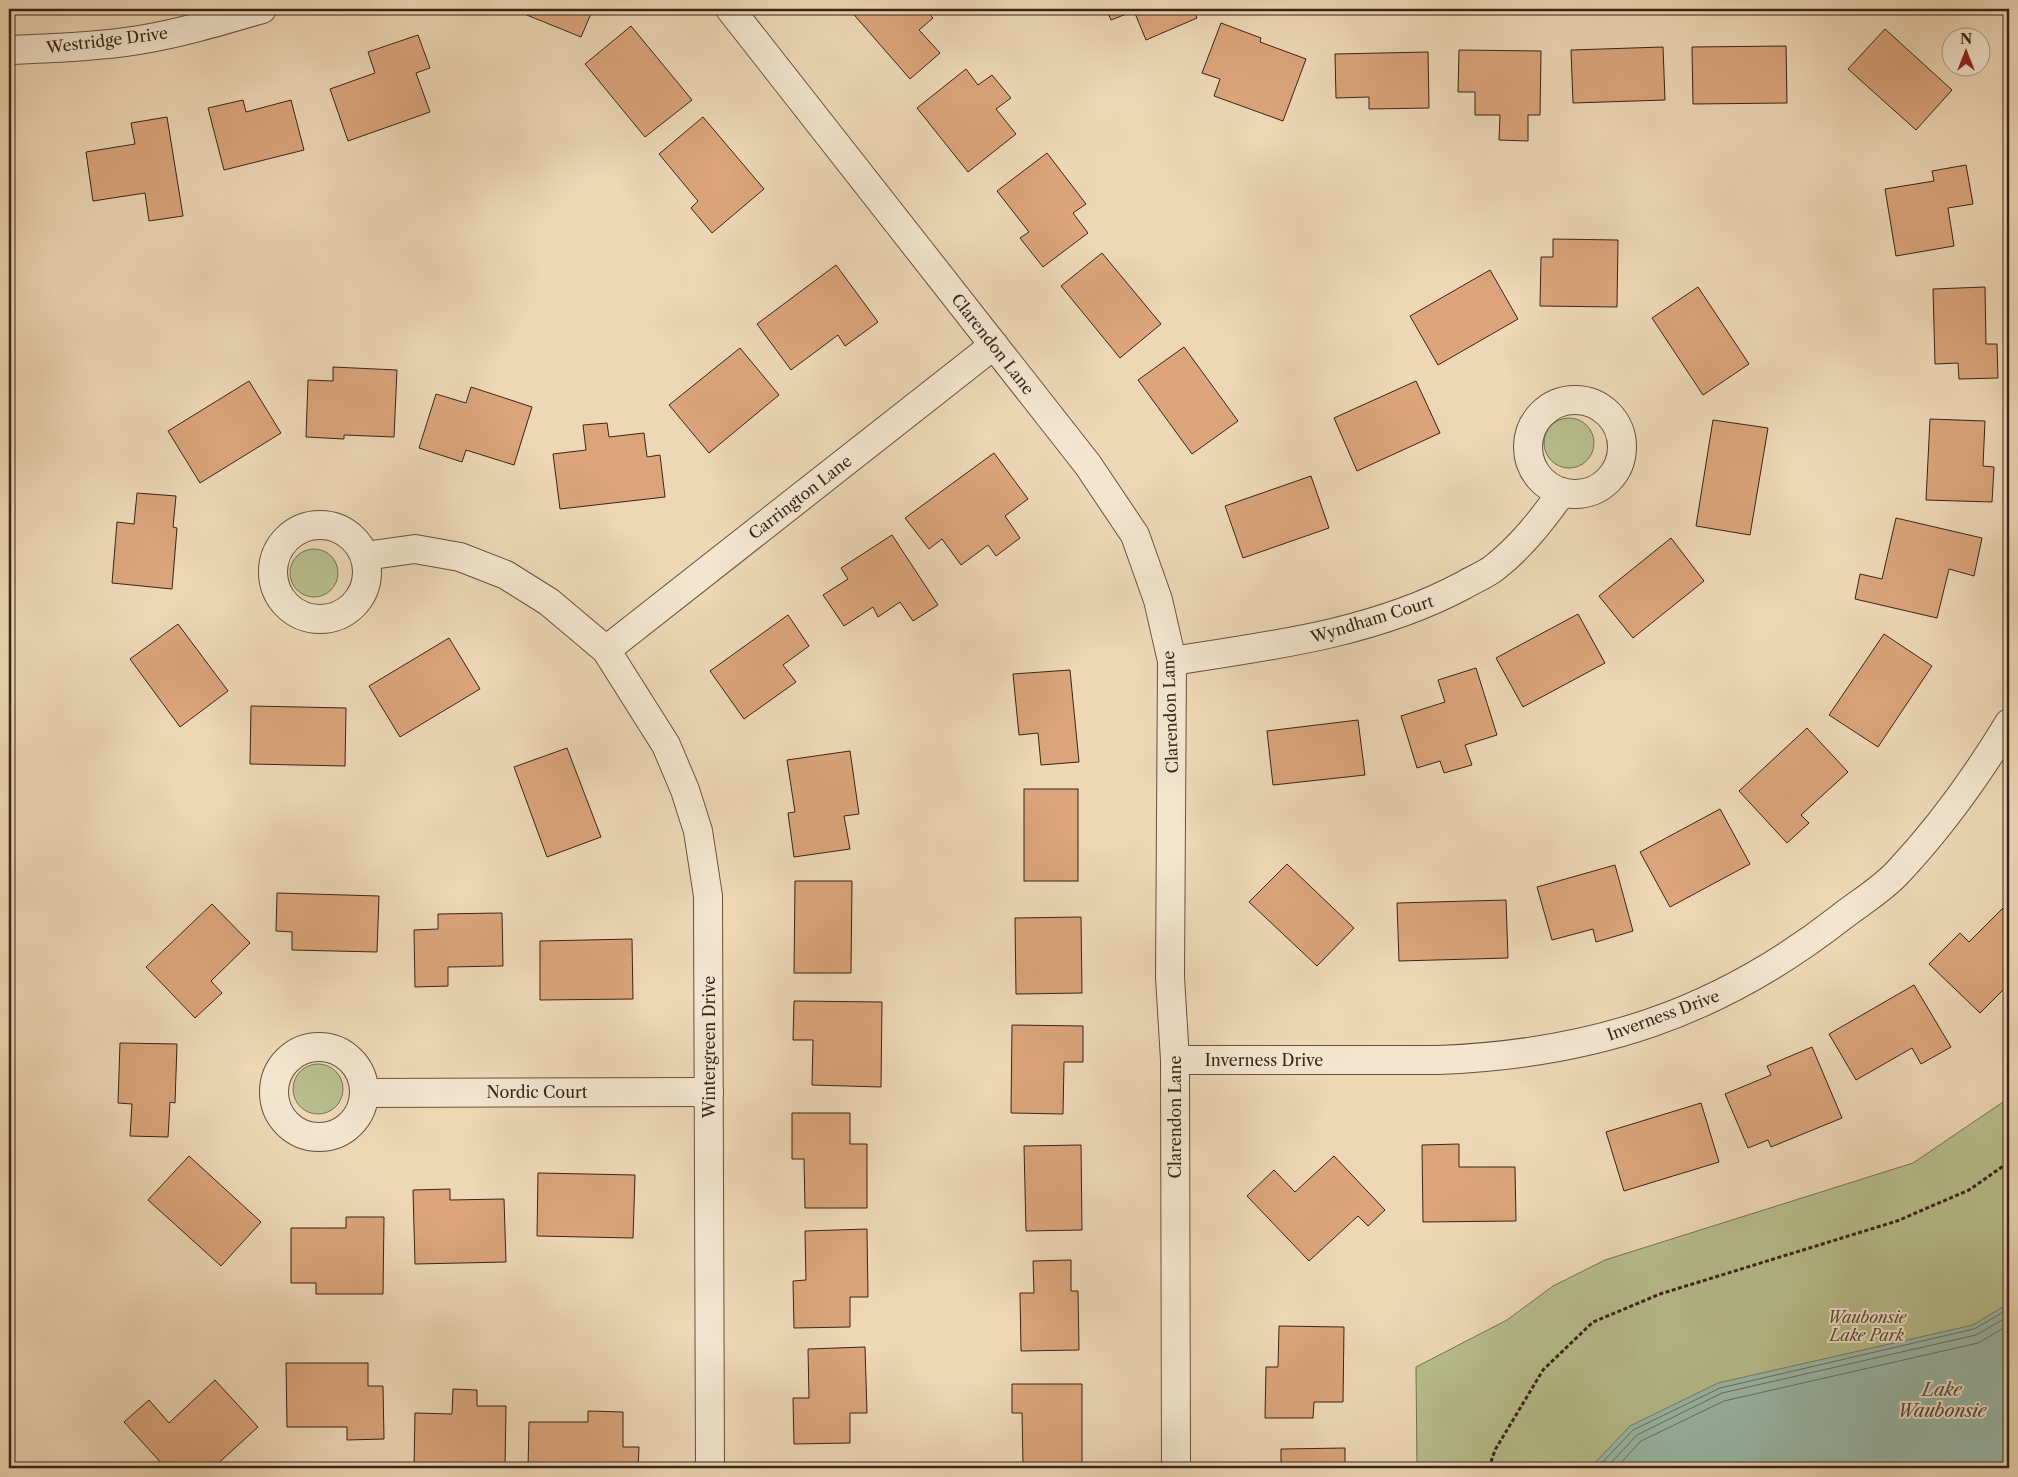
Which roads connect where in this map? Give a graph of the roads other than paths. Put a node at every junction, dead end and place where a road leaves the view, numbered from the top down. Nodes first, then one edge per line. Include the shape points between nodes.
1 (262, 9) edge
2 (730, 9) edge
3 (9, 50) edge
4 (994, 345) junction
5 (1562, 492) dead end
6 (364, 556) dead end
7 (606, 650) junction
8 (1172, 660) junction
9 (2009, 723) edge
10 (1175, 1060) junction
11 (709, 1092) junction
12 (364, 1093) dead end
13 (710, 1468) edge
14 (1176, 1468) edge

1 - 3 street, Westridge Drive via 138,40 81,47
2 - 4 street, Clarendon Lane
4 - 7 street, Carrington Lane
4 - 8 street, Clarendon Lane via 1088,465 1134,535 1158,600
5 - 8 street, Wyndham Court via 1536,529 1493,569 1432,602 1280,646
6 - 7 street, Wintergreen Drive via 415,549 460,557 506,575 549,602
7 - 11 street, Wintergreen Drive via 666,745 686,790 698,831 708,896
8 - 10 street, Clarendon Lane via 1170,977
9 - 10 street, Inverness Drive via 1955,805 1898,873 1804,946 1739,986 1710,999 1648,1024 1546,1051 1438,1060
10 - 14 street, Clarendon Lane
11 - 12 street, Nordic Court
11 - 13 street, Wintergreen Drive

